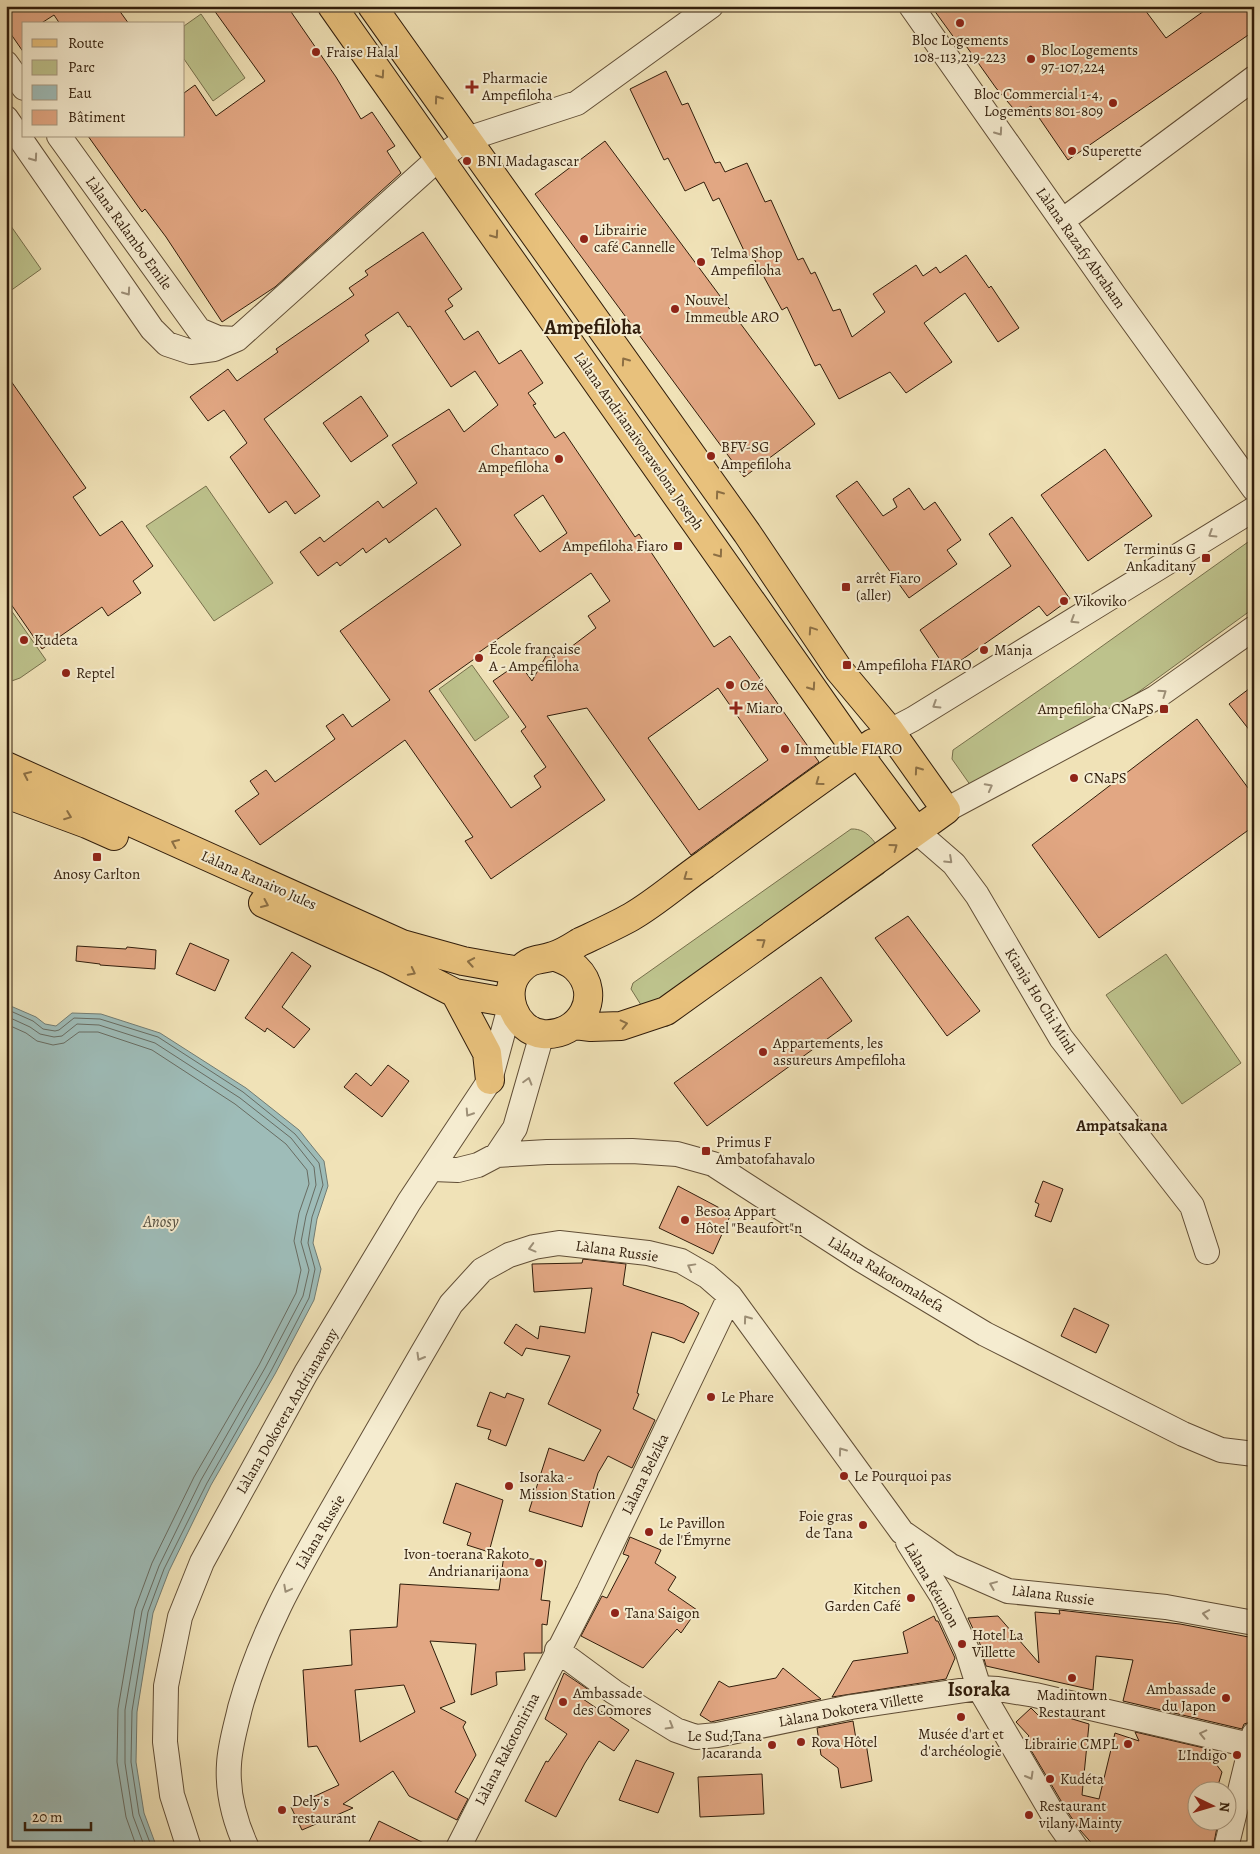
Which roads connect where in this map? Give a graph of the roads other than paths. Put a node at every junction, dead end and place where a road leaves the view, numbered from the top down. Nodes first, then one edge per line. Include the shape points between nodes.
1 (332, 6) edge
2 (372, 6) edge
3 (711, 6) edge
4 (911, 6) edge
5 (6, 63) edge
6 (1254, 78) edge
7 (22, 85) edge
8 (6, 118) edge
9 (60, 138) edge
10 (467, 139) junction
11 (440, 158) junction
12 (1062, 221) junction
13 (237, 339) junction
14 (1254, 489) edge
15 (1254, 509) edge
16 (1254, 628) edge
17 (902, 725) junction
18 (858, 753) junction
19 (6, 766) edge
20 (6, 794) edge
21 (946, 810) junction
22 (916, 831) junction
23 (553, 956) junction
24 (519, 970) junction
25 (455, 993) junction
26 (511, 1003) junction
27 (575, 1025) junction
28 (542, 1034) junction
29 (490, 1080) junction
30 (515, 1128) junction
31 (547, 1152) junction
32 (497, 1155) junction
33 (433, 1169) junction
34 (1207, 1252) dead end
35 (730, 1296) junction
36 (1254, 1454) edge
37 (902, 1532) junction
38 (1254, 1623) edge
39 (557, 1650) junction
40 (979, 1688) junction
41 (1253, 1742) edge
42 (189, 1848) edge
43 (247, 1848) edge
44 (458, 1848) edge
45 (1076, 1848) edge
46 (1226, 1848) edge

1 -> 11 main road, Làlana Andrianaivoravelona Joseph
10 -> 2 main road
3 - 10 street via 577,103
4 -> 12 street, Làlana Razafy Abraham
5 - 7 street
6 - 12 street
8 -> 13 street via 152,329 167,344 191,352 214,349
9 - 13 street, Làlana Ralambo Emile via 200,330 218,338
10 - 11 street
17 -> 10 main road via 839,670 747,533
11 - 13 street
11 -> 18 main road, Làlana Andrianaivoravelona Joseph
12 - 14 street, Làlana Razafy Abraham
15 -> 17 street
21 -> 16 street via 1155,698
17 - 18 main road
21 -> 17 main road
18 - 22 main road, Kianja Ho Chi Minh
18 -> 23 main road via 632,916
24 -> 19 main road, Làlana Ranaivo Jules via 463,961 402,944
20 -> 25 main road, Làlana Ranaivo Jules via 86,824 390,960
21 - 22 main road
27 -> 22 main road via 621,1026 666,1011
22 -> 34 street, Kianja Ho Chi Minh via 954,864 977,895 1061,1038 1192,1206
23 - 24 main road via 534,959
23 - 27 main road via 576,967 588,990 588,1003
24 - 26 main road via 510,987
25 - 26 main road, Làlana Ranaivo Jules
25 - 29 main road via 487,1053
26 - 28 main road via 516,1016 527,1028
26 - 29 street, Làlana Dokotera Andrianavony
27 - 28 main road via 560,1033
30 -> 28 street
29 -> 33 street, Làlana Dokotera Andrianavony
30 - 31 street
30 - 32 street
31 - 32 street, Làlana Rakotomahefa
31 - 36 street, Làlana Rakotomahefa via 678,1154 713,1164 860,1259 985,1334 1183,1434 1221,1450
32 - 33 street via 478,1165 458,1170
33 - 42 street, Làlana Dokotera Andrianavony via 409,1202 306,1373 202,1562 180,1617 166,1686 165,1742 172,1795
37 -> 35 street, Làlana Russie
35 - 39 street, Làlana Belzika via 588,1593
35 -> 43 street, Làlana Russie via 707,1276 681,1261 648,1253 559,1243 509,1255 482,1270 451,1304 300,1566 272,1619 249,1675 229,1764 238,1827
38 -> 37 street, Làlana Russie via 1166,1607 1008,1590 951,1566
37 - 40 street, Làlana Réunion via 942,1596 967,1650
39 -> 40 street, Làlana Dokotera Villette via 614,1692 676,1730 696,1737 851,1707
39 - 44 street, Làlana Rakotonirina
41 -> 40 street, Làlana Dokotera Villette via 1035,1695
40 -> 45 street, Làlana Réunion
41 - 46 street

